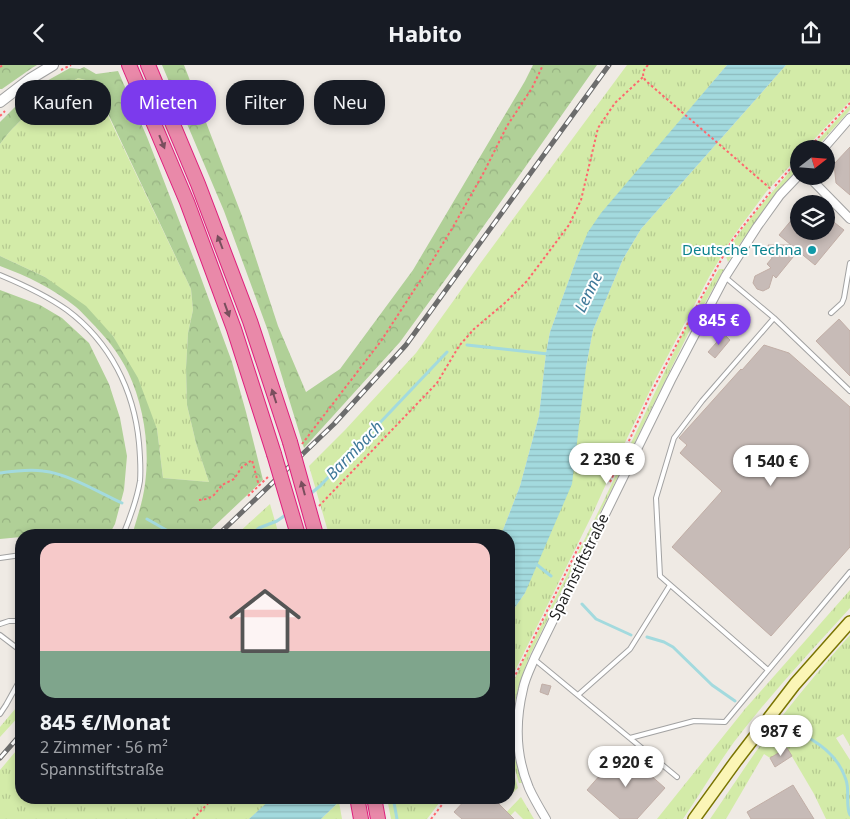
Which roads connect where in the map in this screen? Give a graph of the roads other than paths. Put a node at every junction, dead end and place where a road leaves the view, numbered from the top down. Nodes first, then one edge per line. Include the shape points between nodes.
1 (53, 65) edge
2 (129, 65) edge
3 (148, 65) edge
4 (0, 102) edge
5 (850, 118) edge
6 (831, 140) edge
7 (790, 184) edge
8 (817, 185) edge
9 (850, 219) edge
10 (850, 263) edge
11 (0, 275) edge
12 (725, 277) junction
13 (831, 313) dead end
14 (774, 317) junction
15 (850, 391) edge
16 (125, 529) edge
17 (296, 529) edge
18 (315, 529) edge
19 (15, 556) edge
20 (0, 558) edge
21 (850, 573) edge
22 (670, 585) junction
23 (15, 621) edge
24 (850, 622) edge
25 (0, 624) edge
26 (0, 635) edge
27 (15, 646) edge
28 (534, 659) junction
29 (768, 670) junction
30 (15, 689) edge
31 (578, 695) junction
32 (0, 714) edge
33 (630, 738) junction
34 (677, 777) dead end
35 (358, 804) edge
36 (375, 804) edge
37 (361, 819) edge
38 (378, 819) edge
39 (546, 819) edge
40 (694, 819) edge

1 - 4 street
2 -> 17 highway, bridge via 183,193 234,329
18 -> 3 highway, bridge via 296,443 202,193
5 - 6 street
7 - 12 street, Spannstiftstraße via 757,227
8 - 9 street
10 - 13 lane via 844,298
11 - 16 lane via 44,295 84,324 110,355 124,383 137,424 140,464 140,481
12 - 14 lane
12 - 28 street, Spannstiftstraße via 670,380
14 - 15 lane
14 - 22 lane via 674,438 656,497 660,577
19 - 20 lane
21 - 29 lane
22 - 29 lane
22 - 31 lane via 630,649
23 - 25 lane
24 - 40 main road via 795,684
26 - 27 lane
28 - 31 lane
28 - 39 street, Spannstiftstraße via 518,712 518,741 529,787
29 - 33 lane via 725,722 694,721
30 - 32 lane
31 - 33 lane
33 - 34 lane
35 - 37 highway
36 - 38 highway

